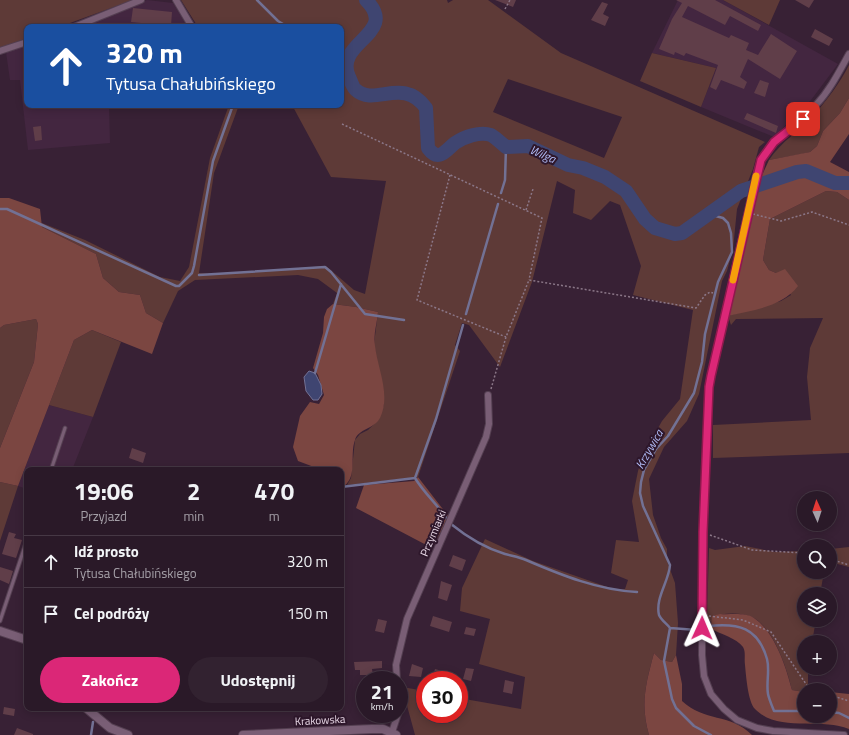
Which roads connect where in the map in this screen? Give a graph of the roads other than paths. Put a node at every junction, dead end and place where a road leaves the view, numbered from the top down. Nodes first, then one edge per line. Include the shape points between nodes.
1 (141, 0) edge
2 (176, 0) edge
3 (81, 24) edge
4 (190, 24) edge
5 (24, 43) edge
6 (0, 51) edge
7 (849, 54) edge
8 (488, 395) road end
9 (65, 428) dead end
10 (52, 467) edge
11 (24, 549) edge
12 (0, 621) edge
13 (0, 631) edge
14 (24, 639) edge
15 (396, 671) edge
16 (90, 711) edge
17 (396, 723) edge
18 (394, 734) edge
19 (128, 735) edge
20 (243, 735) edge
21 (844, 735) edge

1 - 3 street
2 - 4 street
5 - 6 street
7 - 21 street via 834,82 817,104 765,153 755,179 709,387 703,532 702,655 704,676 711,694 724,710 737,720 757,728
8 - 15 street, Przymiarki via 486,437 406,619
9 - 10 lane
11 - 12 lane
13 - 14 street
16 - 19 street via 110,728
17 - 18 street
18 - 20 street, Krakowska via 372,728

